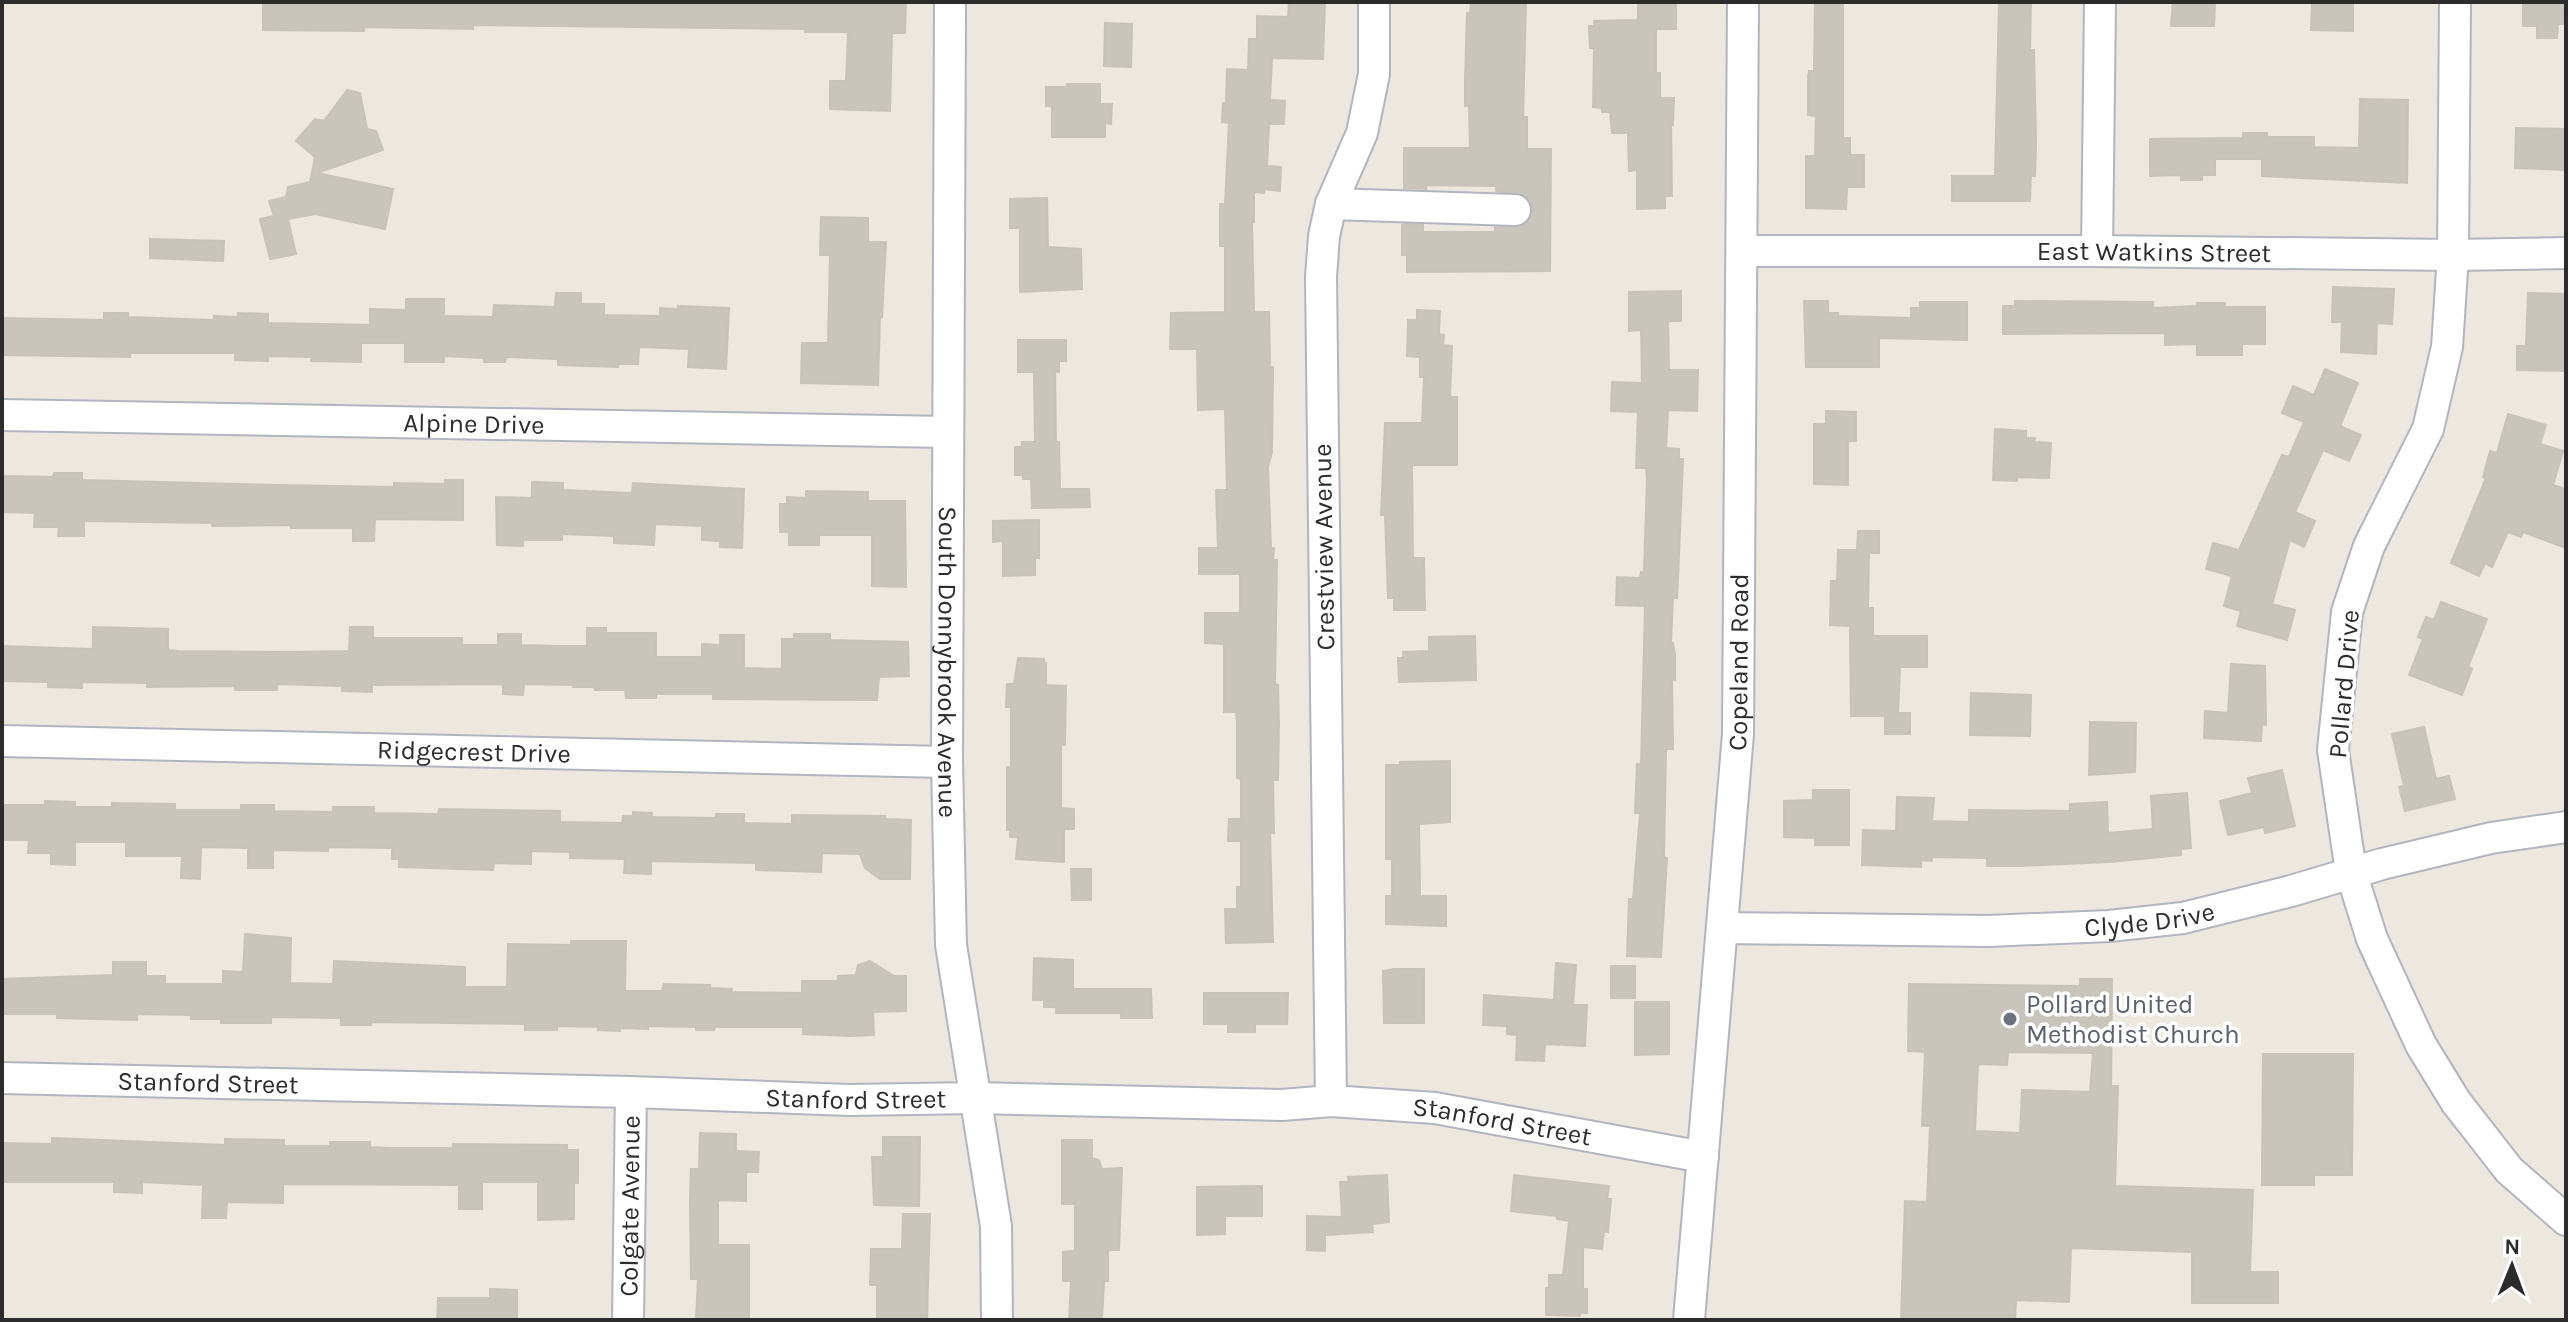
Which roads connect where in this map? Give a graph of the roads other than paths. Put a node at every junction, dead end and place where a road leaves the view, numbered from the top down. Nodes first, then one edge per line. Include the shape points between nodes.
1 (950, 2) edge
2 (1374, 2) edge
3 (1743, 2) edge
4 (2100, 2) edge
5 (2455, 2) edge
6 (1331, 204) junction
7 (1515, 210) dead end
8 (1742, 251) junction
9 (2097, 251) junction
10 (2566, 253) edge
11 (2453, 255) junction
12 (2, 415) edge
13 (948, 432) junction
14 (2, 741) edge
15 (947, 762) junction
16 (2566, 827) edge
17 (2351, 872) junction
18 (1724, 928) junction
19 (2, 1078) edge
20 (631, 1092) junction
21 (976, 1098) junction
22 (1331, 1101) junction
23 (1703, 1157) junction
24 (2566, 1220) edge
25 (628, 1320) edge
26 (997, 1320) edge
27 (1689, 1320) edge

1 - 13 street, South Donnybrook Avenue
2 - 6 street, Crestview Avenue via 1374,74 1362,133
3 - 8 street, Copeland Road
4 - 9 street
5 - 11 street, Pollard Drive
6 - 7 street
6 - 22 street, Crestview Avenue via 1321,277
8 - 9 street, East Watkins Street
8 - 18 street, Copeland Road via 1738,734
9 - 11 street, East Watkins Street
10 - 11 street, East Watkins Street
11 - 17 street, Pollard Drive via 2447,347 2428,429 2369,546 2347,612 2333,750
12 - 13 street, Alpine Drive
13 - 15 street, South Donnybrook Avenue
14 - 15 street, Ridgecrest Drive
15 - 21 street, South Donnybrook Avenue via 951,945
16 - 17 street, Clyde Drive via 2491,838
17 - 18 street, Clyde Drive via 2183,918 2109,926 1988,931
17 - 24 street, Pollard Drive via 2372,939 2421,1045 2509,1170
18 - 23 street, Copeland Road
19 - 20 street, Stanford Street
20 - 21 street, Stanford Street via 849,1100
20 - 25 street, Colgate Avenue
21 - 22 street, Stanford Street via 1282,1105
21 - 26 street, South Donnybrook Avenue via 996,1226
22 - 23 street, Stanford Street via 1435,1108
23 - 27 street, Copeland Road

